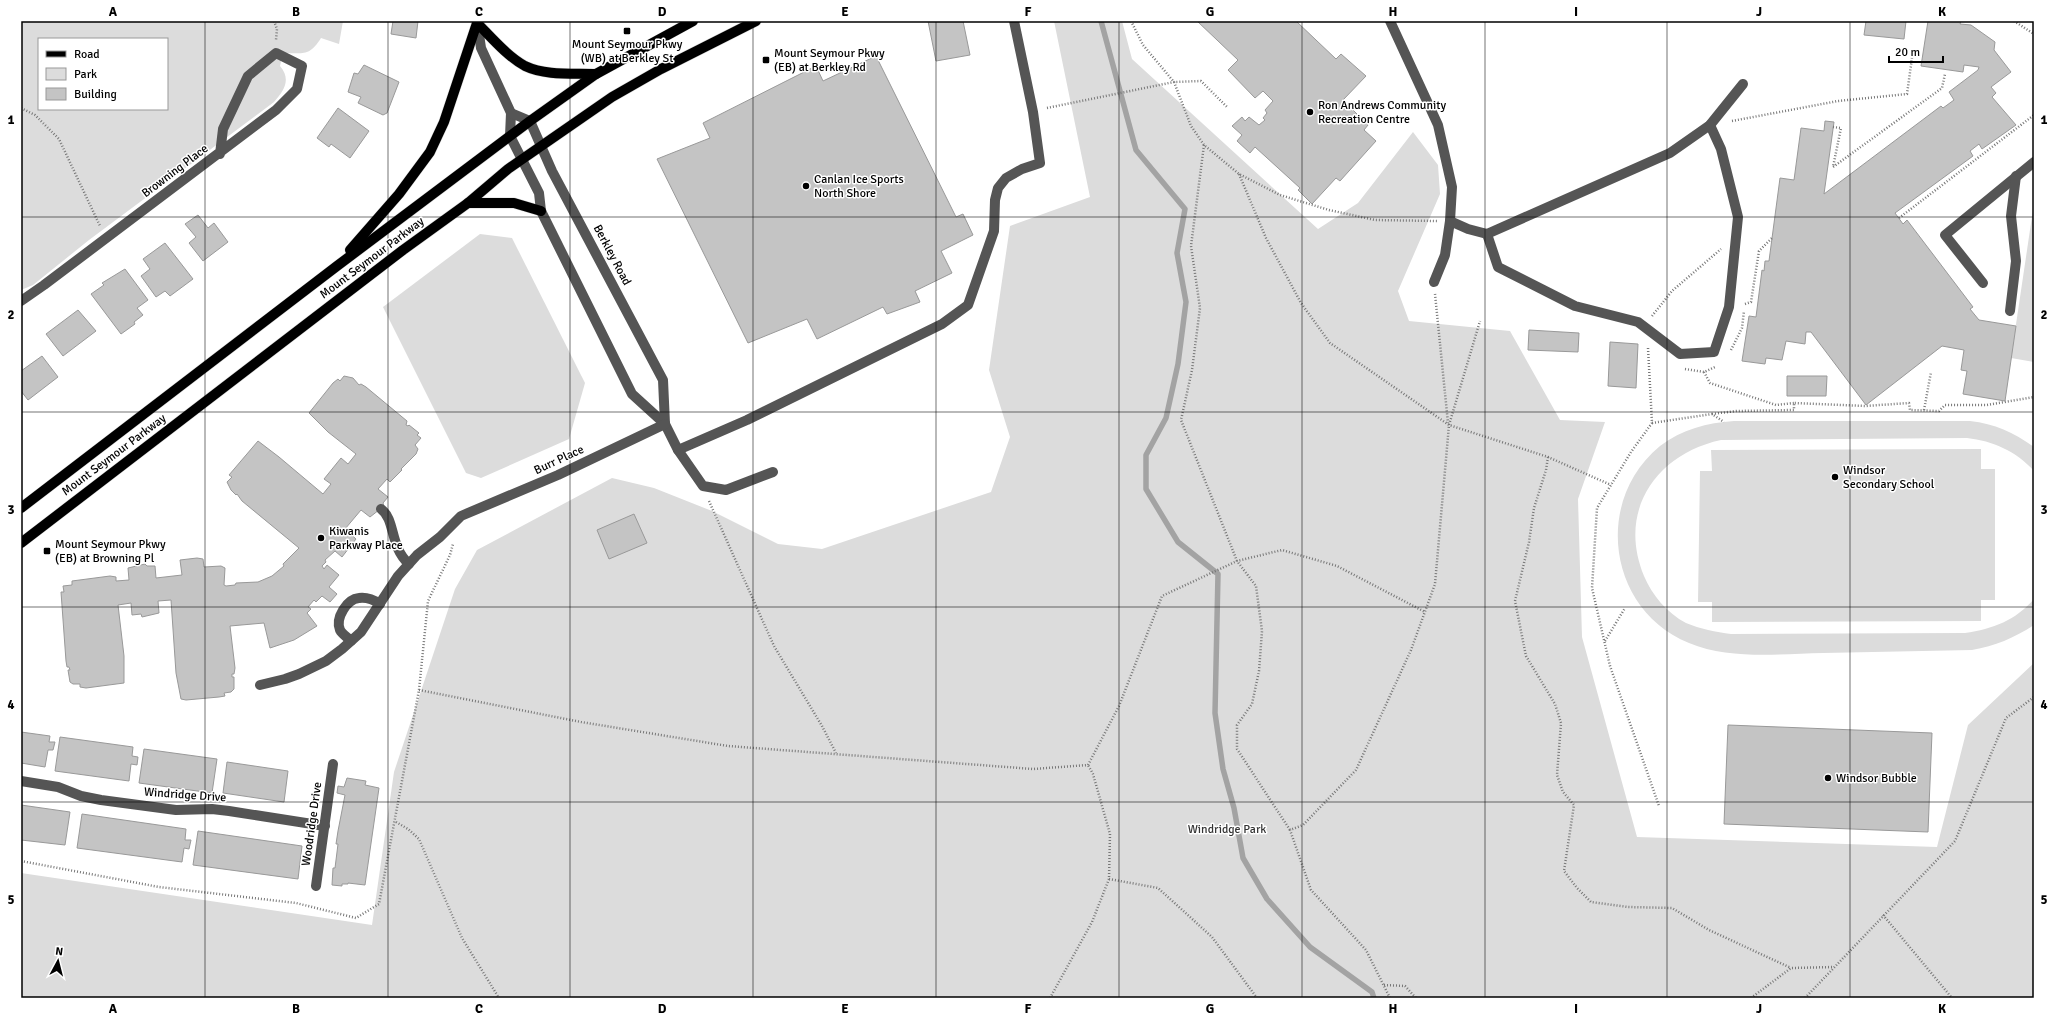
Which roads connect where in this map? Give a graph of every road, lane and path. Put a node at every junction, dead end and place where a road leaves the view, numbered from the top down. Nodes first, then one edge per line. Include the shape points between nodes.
1 (274, 21) edge
2 (693, 21) edge
3 (756, 21) edge
4 (1014, 21) edge
5 (1131, 21) edge
6 (1390, 21) edge
7 (2014, 21) edge
8 (477, 22) edge
9 (2034, 34) edge
10 (276, 53) junction
11 (1912, 58) dead end
12 (596, 74) junction
13 (1945, 74) dead end
14 (1174, 82) junction
15 (1743, 84) dead end
16 (21, 108) edge
17 (1228, 108) dead end
18 (1032, 112) junction
19 (511, 113) junction
20 (2034, 115) edge
21 (530, 121) junction
22 (1710, 125) junction
23 (1833, 127) dead end
24 (510, 136) junction
25 (1204, 145) junction
26 (541, 147) junction
27 (220, 154) junction
28 (522, 160) junction
29 (2034, 162) edge
30 (1239, 174) junction
31 (2016, 176) junction
32 (468, 202) junction
33 (541, 211) junction
34 (1899, 218) dead end
35 (1450, 221) junction
36 (1487, 234) junction
37 (106, 239) junction
38 (1722, 248) dead end
39 (337, 266) junction
40 (1434, 282) joint
41 (1983, 283) dead end
42 (21, 301) edge
43 (2010, 311) dead end
44 (1480, 321) dead end
45 (1645, 327) junction
46 (1704, 372) dead end
47 (1931, 372) dead end
48 (2034, 397) edge
49 (1794, 403) junction
50 (1924, 411) junction
51 (1712, 414) junction
52 (1724, 422) dead end
53 (1652, 423) junction
54 (665, 424) junction
55 (1449, 425) junction
56 (678, 450) junction
57 (1548, 457) junction
58 (774, 472) dead end
59 (1611, 485) junction
60 (702, 486) junction
61 (21, 508) edge
62 (381, 509) dead end
63 (21, 543) edge
64 (1237, 561) junction
65 (409, 564) junction
66 (380, 604) junction
67 (1625, 608) dead end
68 (1425, 612) junction
69 (351, 641) junction
70 (1605, 642) junction
71 (260, 685) dead end
72 (419, 690) dead end
73 (2034, 696) edge
74 (836, 754) junction
75 (333, 764) dead end
76 (1088, 765) junction
77 (21, 781) edge
78 (1660, 806) dead end
79 (396, 822) dead end
80 (325, 826) junction
81 (1290, 830) junction
82 (1109, 880) junction
83 (316, 886) dead end
84 (1883, 915) junction
85 (1834, 967) junction
86 (1791, 968) junction
87 (1383, 985) junction
88 (499, 998) edge
89 (1050, 998) edge
90 (1257, 998) edge
91 (1390, 998) edge
92 (1416, 998) edge
93 (1751, 998) edge
94 (1805, 998) edge
95 (1952, 998) edge

1 - 10 path via 277,29
2 - 12 main road, Mount Seymour Parkway
3 - 26 main road, Mount Seymour Parkway via 612,97
4 - 18 street
5 - 14 path via 1143,45
6 - 35 street via 1438,125 1452,187
7 - 9 path
8 - 12 main road via 505,50 526,66 542,71
8 - 19 street, Berkley Road via 481,48
8 - 39 main road via 444,122 430,152 399,194
10 - 27 street via 248,76 223,129
10 - 27 street, Browning Place via 302,66 297,89 276,110
11 - 22 path via 1907,94 1838,101
12 - 21 main road, Mount Seymour Parkway
13 - 23 path via 1942,88 1833,167 1841,128
14 - 17 path via 1201,81
14 - 18 path via 1107,94
14 - 25 path via 1191,126
15 - 22 street
16 - 37 path via 35,115 59,139
18 - 56 street via 1040,163 1006,178 998,188 994,232 968,305 942,324 747,420
19 - 21 street
19 - 24 street, Berkley Road
20 - 34 path
21 - 24 main road, Mount Seymour Parkway
21 - 26 street, Berkley Road
22 - 36 street via 1670,153
22 - 45 street via 1721,149 1738,217 1729,307 1714,352 1680,354
24 - 28 street, Berkley Road
24 - 39 main road, Mount Seymour Parkway
25 - 30 path
25 - 64 path via 1191,246 1200,308 1192,370 1181,420
26 - 28 main road, Mount Seymour Parkway
26 - 54 street, Berkley Road via 663,380
27 - 37 street, Browning Place
28 - 32 main road, Mount Seymour Parkway
28 - 33 street, Berkley Road via 539,193
29 - 31 street
30 - 35 path via 1280,194 1329,210 1375,220
30 - 55 path via 1266,238 1301,303 1330,342
31 - 41 street via 1945,235
31 - 43 street via 2011,216 2016,261
32 - 33 main road via 514,203
32 - 63 main road, Mount Seymour Parkway
33 - 54 street, Berkley Road via 632,394
35 - 36 street
35 - 40 street via 1445,255
36 - 45 street via 1498,267 1575,306 1638,322
37 - 42 street, Browning Place
38 - 45 path via 1672,291
39 - 61 main road, Mount Seymour Parkway
40 - 55 path
44 - 55 path
45 - 53 path
46 - 49 path via 1710,383 1776,405
47 - 50 path
48 - 50 path via 1987,405 1945,405 1940,411
49 - 50 path via 1866,406 1909,403 1910,410
49 - 51 path via 1794,410
51 - 52 path
51 - 53 path
53 - 59 path
54 - 56 street, Berkley Road
54 - 65 street, Burr Place via 558,475 461,516
55 - 57 path
55 - 68 path via 1435,584
56 - 60 street, Berkley Road
57 - 59 path
57 - 86 path via 1534,508 1515,601 1526,656 1555,704 1562,724 1557,774 1563,792 1574,805 1564,871 1592,902 1628,907 1672,908 1709,930
58 - 60 street via 726,490
59 - 70 path via 1597,508 1592,588
60 - 74 path via 774,646
62 - 65 street via 389,521 396,548
64 - 68 path via 1282,550 1337,566
64 - 76 path via 1162,596 1119,706
64 - 81 path via 1256,586 1262,632 1259,671 1252,704 1237,725 1237,748
65 - 66 street, Burr Place
66 - 69 street, Burr Place via 361,632
66 - 69 street via 360,598 354,599 345,608 338,625 340,631
67 - 70 path
68 - 81 path via 1411,650 1356,770 1303,826
69 - 71 street, Burr Place via 310,669
70 - 78 path via 1610,666
72 - 74 path via 581,722 728,746
73 - 84 path via 2006,718 1955,841
74 - 76 path via 1033,769
75 - 80 street, Woodridge Drive
76 - 82 path via 1093,774 1110,834
77 - 80 street, Windridge Drive via 58,787 80,796 101,800 176,810 212,809
79 - 88 path via 408,828 419,839 462,938
80 - 83 street, Woodridge Drive
81 - 87 path via 1312,890 1366,950
82 - 89 path via 1092,922
82 - 90 path via 1158,888 1212,937
84 - 85 path
84 - 95 path
85 - 86 path
85 - 94 path
86 - 93 path
87 - 91 path
87 - 92 path via 1405,986

